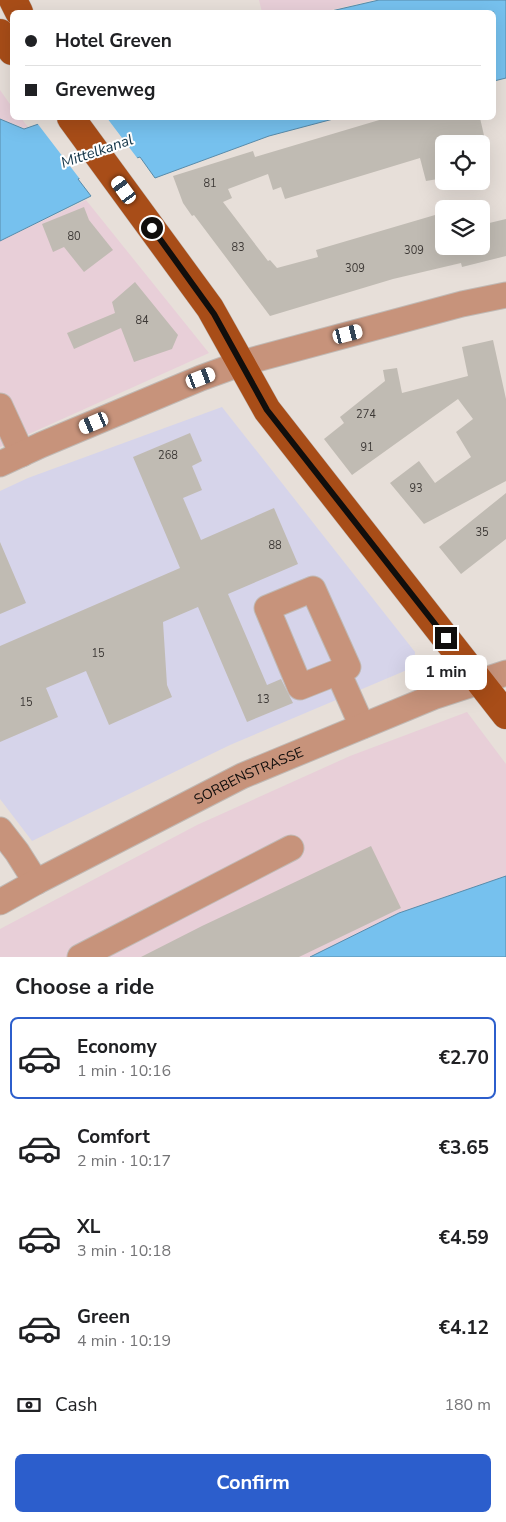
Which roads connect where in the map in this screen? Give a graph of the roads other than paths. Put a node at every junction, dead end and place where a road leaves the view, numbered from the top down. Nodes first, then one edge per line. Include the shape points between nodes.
1 (0, 33) edge
2 (10, 48) edge
3 (72, 120) edge
4 (506, 295) edge
5 (242, 363) junction
6 (0, 406) edge
7 (22, 454) junction
8 (0, 464) edge
9 (338, 672) dead end
10 (506, 672) edge
11 (480, 681) junction
12 (506, 715) edge
13 (362, 726) junction
14 (0, 830) edge
15 (291, 848) dead end
16 (36, 882) junction
17 (0, 902) edge
18 (80, 957) edge

1 - 2 main road
3 - 5 main road via 210,308
4 - 5 street
5 - 7 street
5 - 11 main road via 267,410
6 - 7 street
7 - 8 street
9 - 13 street
10 - 11 street, SORBENSTRASSE
11 - 12 main road
11 - 13 street, SORBENSTRASSE
13 - 16 street, SORBENSTRASSE via 242,776
14 - 16 street
15 - 18 street
16 - 17 street, SORBENSTRASSE

